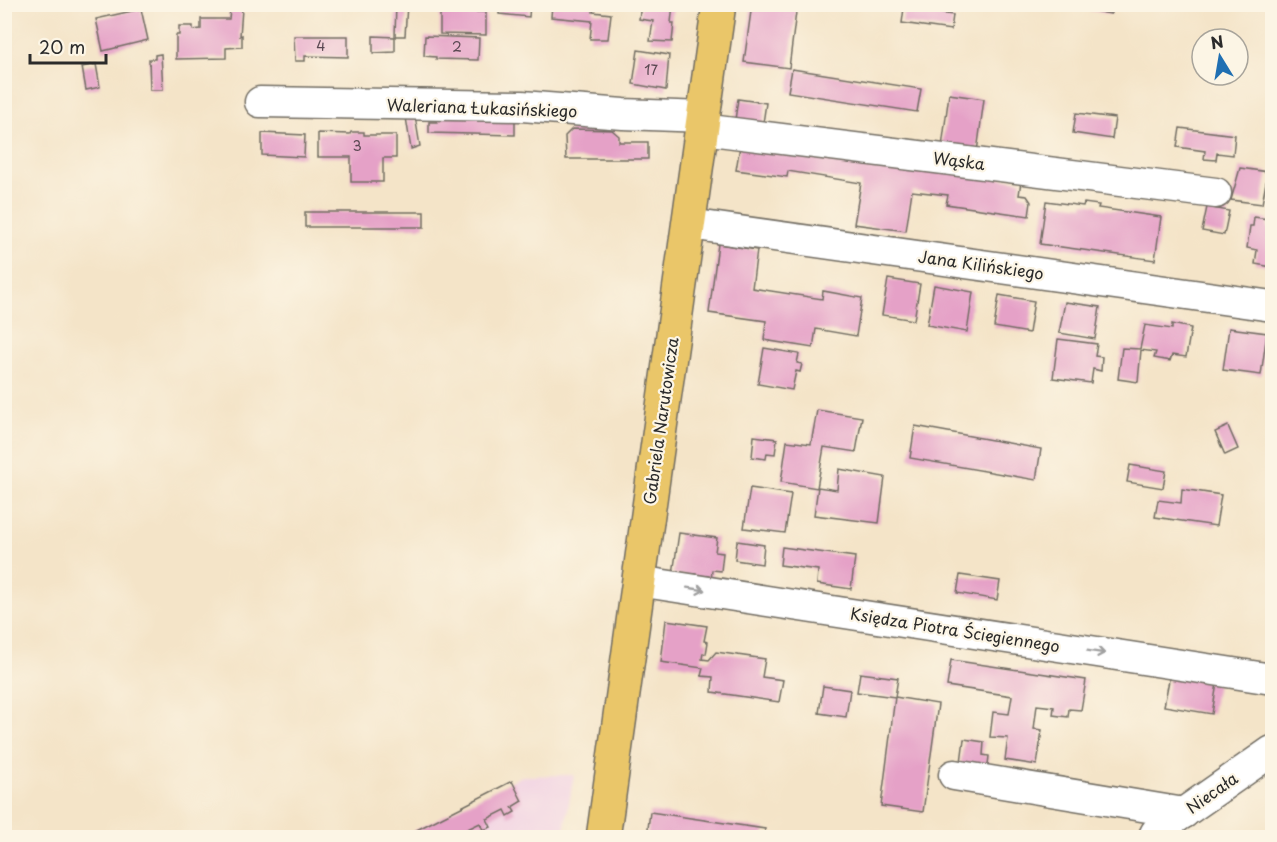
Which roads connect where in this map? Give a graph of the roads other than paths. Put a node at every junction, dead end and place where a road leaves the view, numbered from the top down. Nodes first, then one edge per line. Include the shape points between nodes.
1 (719, 4) edge
2 (260, 102) dead end
3 (703, 123) junction
4 (1216, 194) dead end
5 (689, 224) junction
6 (1272, 306) edge
7 (638, 581) junction
8 (1272, 679) edge
9 (1272, 751) edge
10 (954, 775) dead end
11 (1184, 813) junction
12 (603, 837) edge
13 (1153, 837) edge

1 - 3 main road, Gabriela Narutowicza
2 - 3 street, Waleriana Łukasińskiego via 522,106
3 - 4 street, Wąska
3 - 5 main road, Gabriela Narutowicza
5 - 6 street, Jana Kilińskiego
5 - 7 main road, Gabriela Narutowicza
7 -> 8 street, Księdza Piotra Ściegiennego
7 - 12 main road, Gabriela Narutowicza
9 - 11 street, Niecała
10 - 11 street
11 - 13 street, Niecała

